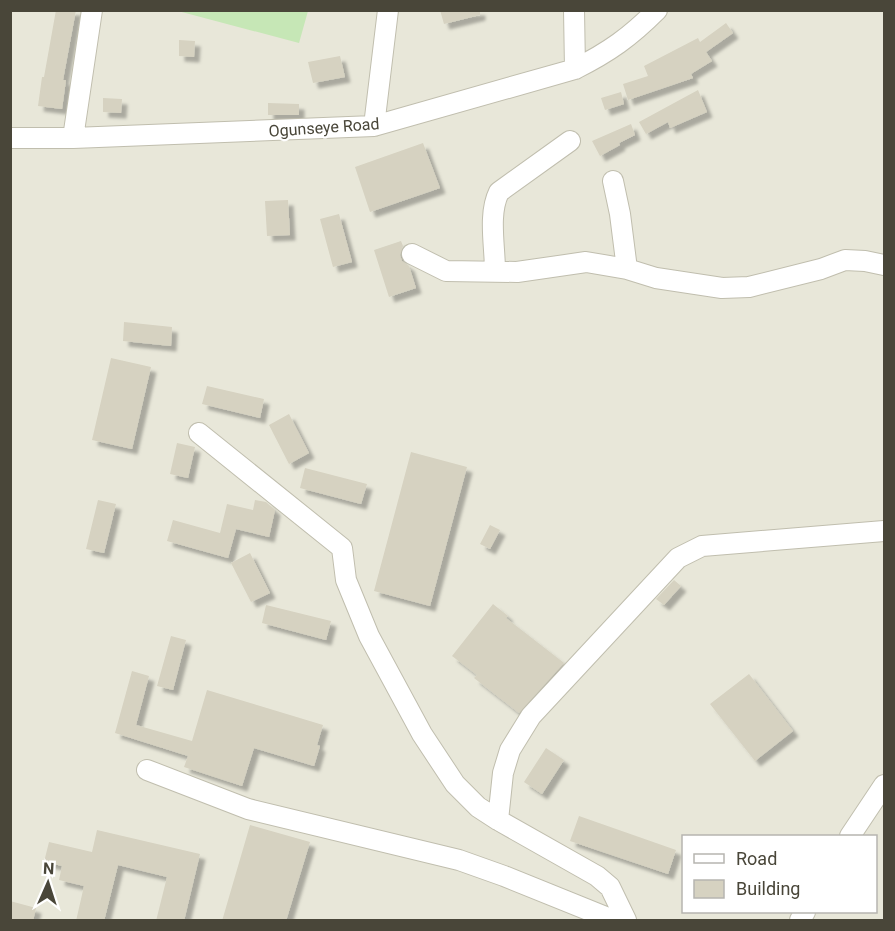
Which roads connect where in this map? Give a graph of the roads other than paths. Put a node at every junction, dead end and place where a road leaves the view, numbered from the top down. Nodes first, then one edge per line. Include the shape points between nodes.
1 (92, 10) edge
2 (388, 10) edge
3 (574, 10) edge
4 (657, 10) edge
5 (575, 69) junction
6 (374, 126) junction
7 (10, 138) edge
8 (73, 138) junction
9 (570, 141) dead end
10 (613, 181) dead end
11 (412, 254) dead end
12 (885, 265) edge
13 (627, 268) junction
14 (495, 271) junction
15 (199, 434) dead end
16 (885, 531) edge
17 (147, 770) dead end
18 (885, 785) edge
19 (498, 820) junction
20 (851, 835) edge
21 (613, 921) edge
22 (626, 921) edge

1 - 8 street
2 - 6 street
3 - 5 street
4 - 5 street, Ogunseye Road via 606,54
5 - 6 street, Ogunseye Road
6 - 8 street, Ogunseye Road
7 - 8 street, Ogunseye Road
9 - 14 street via 499,192 494,215
10 - 13 street
11 - 14 street via 446,271
12 - 13 street via 846,260 749,287 722,288 656,278
13 - 14 street via 586,262
15 - 19 street via 342,548 346,580 369,636 423,734 455,784
16 - 19 street via 702,546 678,558 531,716 510,750 503,773
17 - 21 street via 248,809 459,860
18 - 20 street
19 - 22 street via 597,876 610,888

